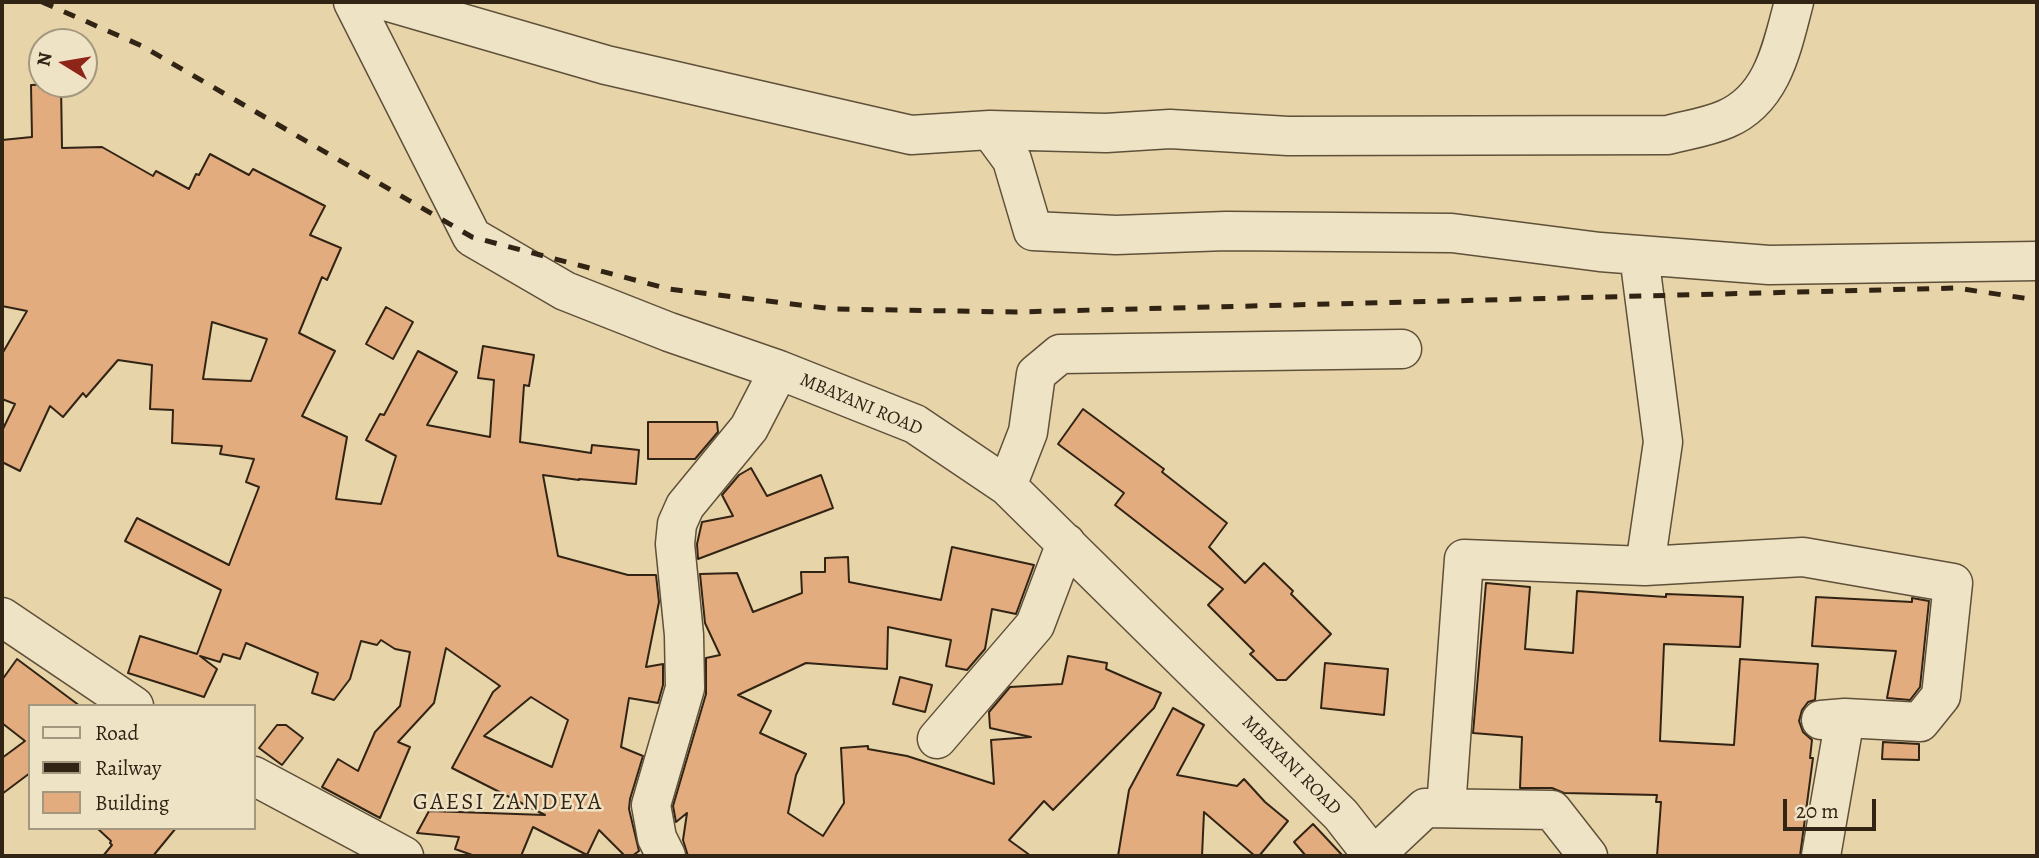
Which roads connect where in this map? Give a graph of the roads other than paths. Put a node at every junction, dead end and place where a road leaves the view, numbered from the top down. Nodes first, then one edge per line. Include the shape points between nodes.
1 (354, 2) edge
2 (389, 2) edge
3 (1794, 2) edge
4 (990, 130) junction
5 (1639, 255) junction
6 (2037, 261) edge
7 (1402, 349) dead end
8 (779, 370) junction
9 (1007, 486) junction
10 (1066, 543) junction
11 (1645, 566) junction
12 (2, 617) edge
13 (131, 704) edge
14 (937, 739) dead end
15 (256, 777) edge
16 (1446, 808) junction
17 (392, 854) edge
18 (666, 856) edge
19 (1374, 856) edge
20 (1588, 856) edge
21 (1821, 856) edge

1 - 8 street, MBAYANI ROAD via 472,237 565,291
2 - 4 street via 606,65 911,135
3 - 4 street via 1767,83 1750,106 1725,120 1668,135 1288,136 1170,130
4 - 5 street via 1012,160 1033,231 1116,235 1452,233
5 - 6 street via 1769,265
5 - 11 street via 1663,442
7 - 9 street via 1060,354 1036,374 1028,432
8 - 9 street, MBAYANI ROAD via 915,424
8 - 18 street via 749,428 685,506 677,524 685,688 651,805 656,838
9 - 10 street, MBAYANI ROAD
10 - 14 street via 1035,625
10 - 19 street, MBAYANI ROAD via 1341,816
11 - 16 street via 1464,559
11 - 21 street via 1803,556 1953,583 1941,696 1920,722 1833,719
12 - 13 street
15 - 17 street
16 - 19 street via 1425,808
16 - 20 street via 1552,810

